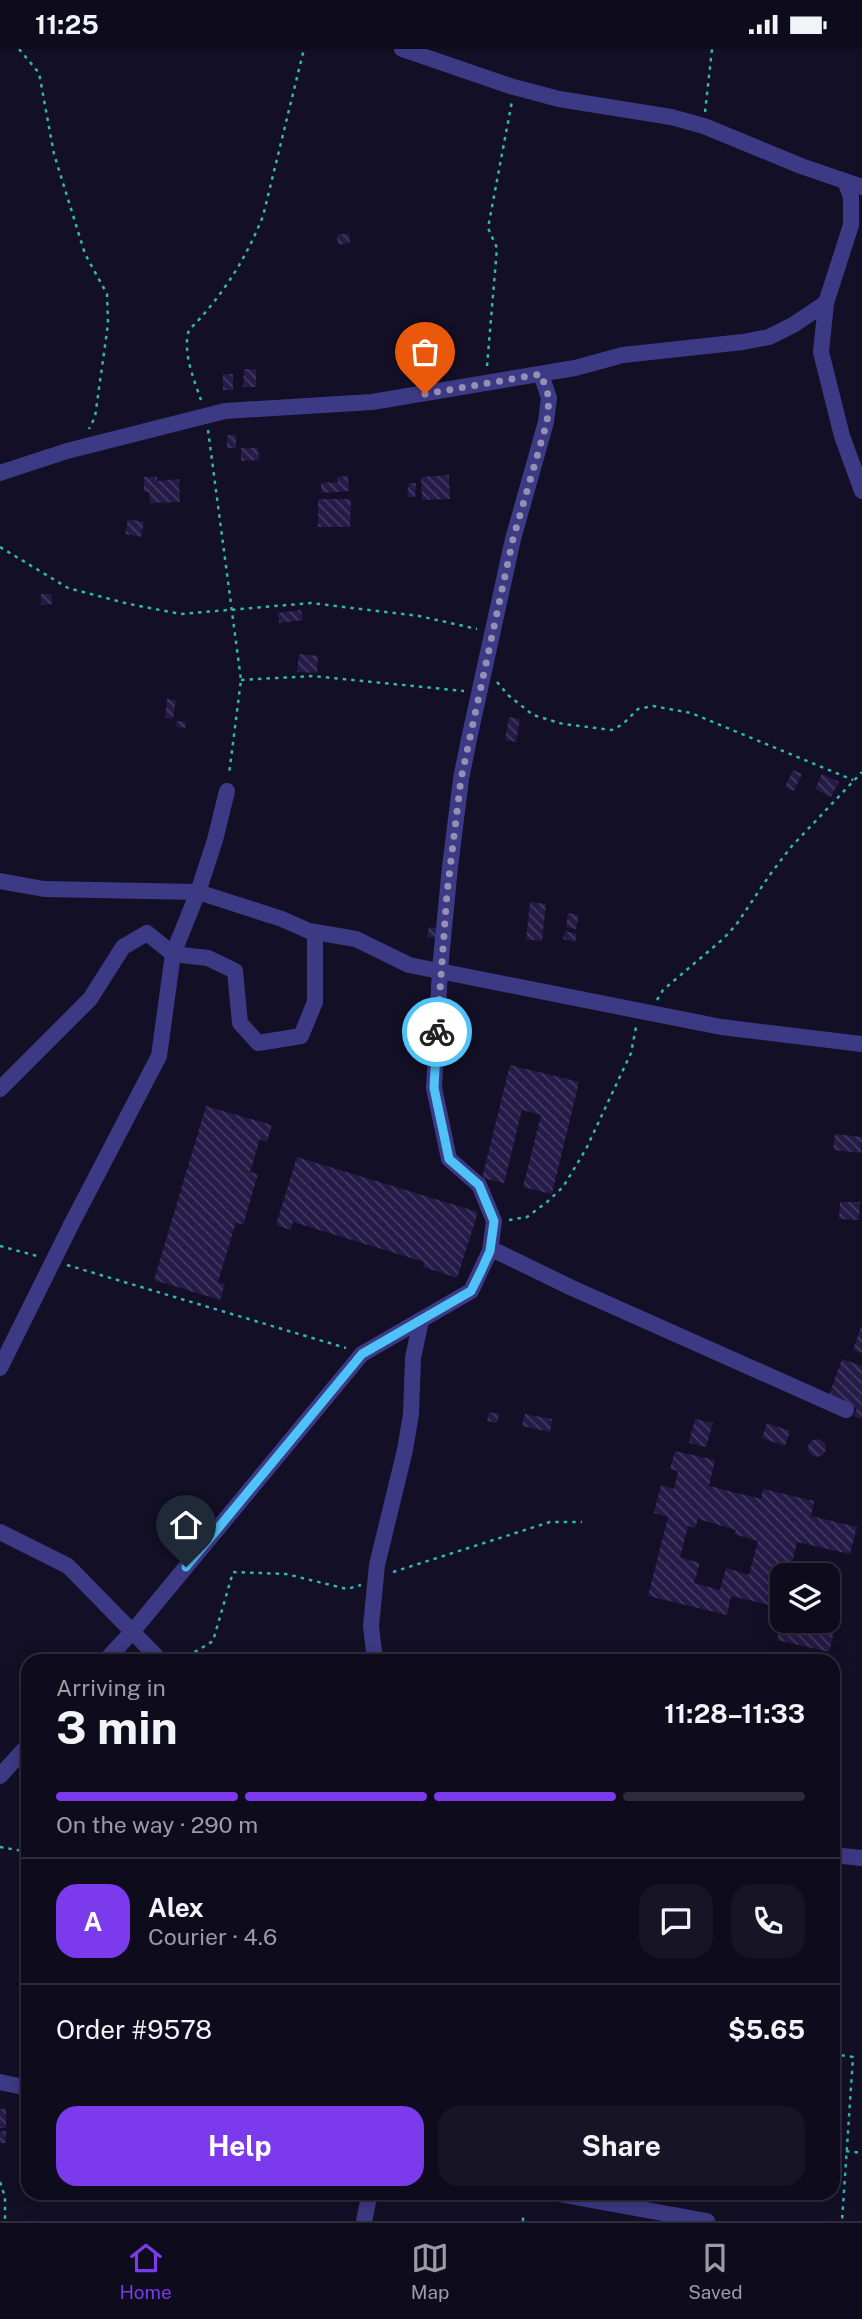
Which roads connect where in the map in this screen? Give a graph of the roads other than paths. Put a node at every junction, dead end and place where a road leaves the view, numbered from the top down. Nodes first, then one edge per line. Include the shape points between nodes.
1 (402, 49) edge
2 (845, 181) junction
3 (862, 187) edge
4 (826, 303) junction
5 (541, 374) junction
6 (0, 473) edge
7 (862, 491) edge
8 (227, 791) road end
9 (0, 881) edge
10 (198, 892) junction
11 (315, 932) junction
12 (173, 954) junction
13 (440, 969) junction
14 (862, 1044) edge
15 (0, 1089) edge
16 (490, 1251) junction
17 (421, 1320) junction
18 (0, 1368) edge
19 (846, 1410) dead end
20 (0, 1532) edge
21 (132, 1631) junction
22 (111, 1654) edge
23 (154, 1654) edge
24 (374, 1654) edge
25 (21, 1753) edge
26 (0, 1776) edge
27 (840, 1855) edge
28 (862, 1858) edge
29 (0, 2082) edge
30 (21, 2086) edge
31 (368, 2200) edge
32 (592, 2200) edge
33 (364, 2221) edge
34 (707, 2221) edge

1 - 2 street via 559,99 704,126
2 - 3 street
2 - 4 street via 851,197 850,225
4 - 5 street via 769,337 623,355
4 - 7 street via 821,338 824,370
5 - 6 street via 372,402 206,414
5 - 13 street via 549,398 547,422 513,539 461,779
8 - 10 street
9 - 10 street via 44,889
10 - 11 street
10 - 12 street
11 - 12 street via 315,1002 301,1036 258,1043 240,1023 235,971 208,958
11 - 13 street via 356,939 409,965
12 - 15 street via 147,933 123,947 90,999
12 - 18 street via 159,1056
13 - 14 street via 721,1027
13 - 16 street via 434,1088 449,1159 479,1185 494,1221
16 - 17 street via 471,1291
16 - 19 street
17 - 21 street via 362,1354
17 - 24 street via 407,1438 375,1584 371,1626
20 - 21 street via 68,1566
21 - 22 street
21 - 23 street
25 - 26 street
27 - 28 street
29 - 30 street
31 - 33 street
32 - 34 street

